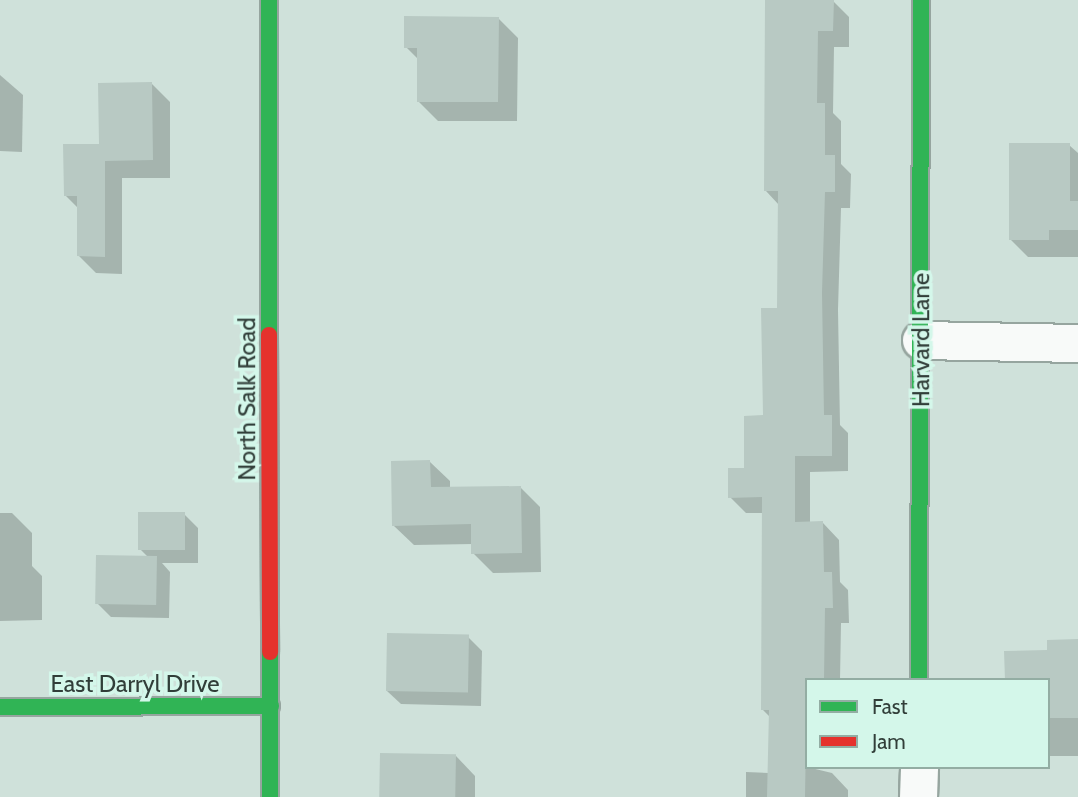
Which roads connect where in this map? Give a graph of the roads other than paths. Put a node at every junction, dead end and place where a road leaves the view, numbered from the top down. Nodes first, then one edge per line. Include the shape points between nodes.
1 (269, 0) edge
2 (921, 0) edge
3 (921, 340) junction
4 (1078, 343) edge
5 (919, 678) edge
6 (0, 706) edge
7 (271, 706) junction
8 (919, 769) edge
9 (270, 797) edge
10 (918, 797) edge

1 - 7 street, North Salk Road
2 - 3 street, Harvard Lane
3 - 4 street
3 - 5 street, Harvard Lane
6 - 7 street, East Darryl Drive
7 - 9 street, North Salk Road
8 - 10 street

